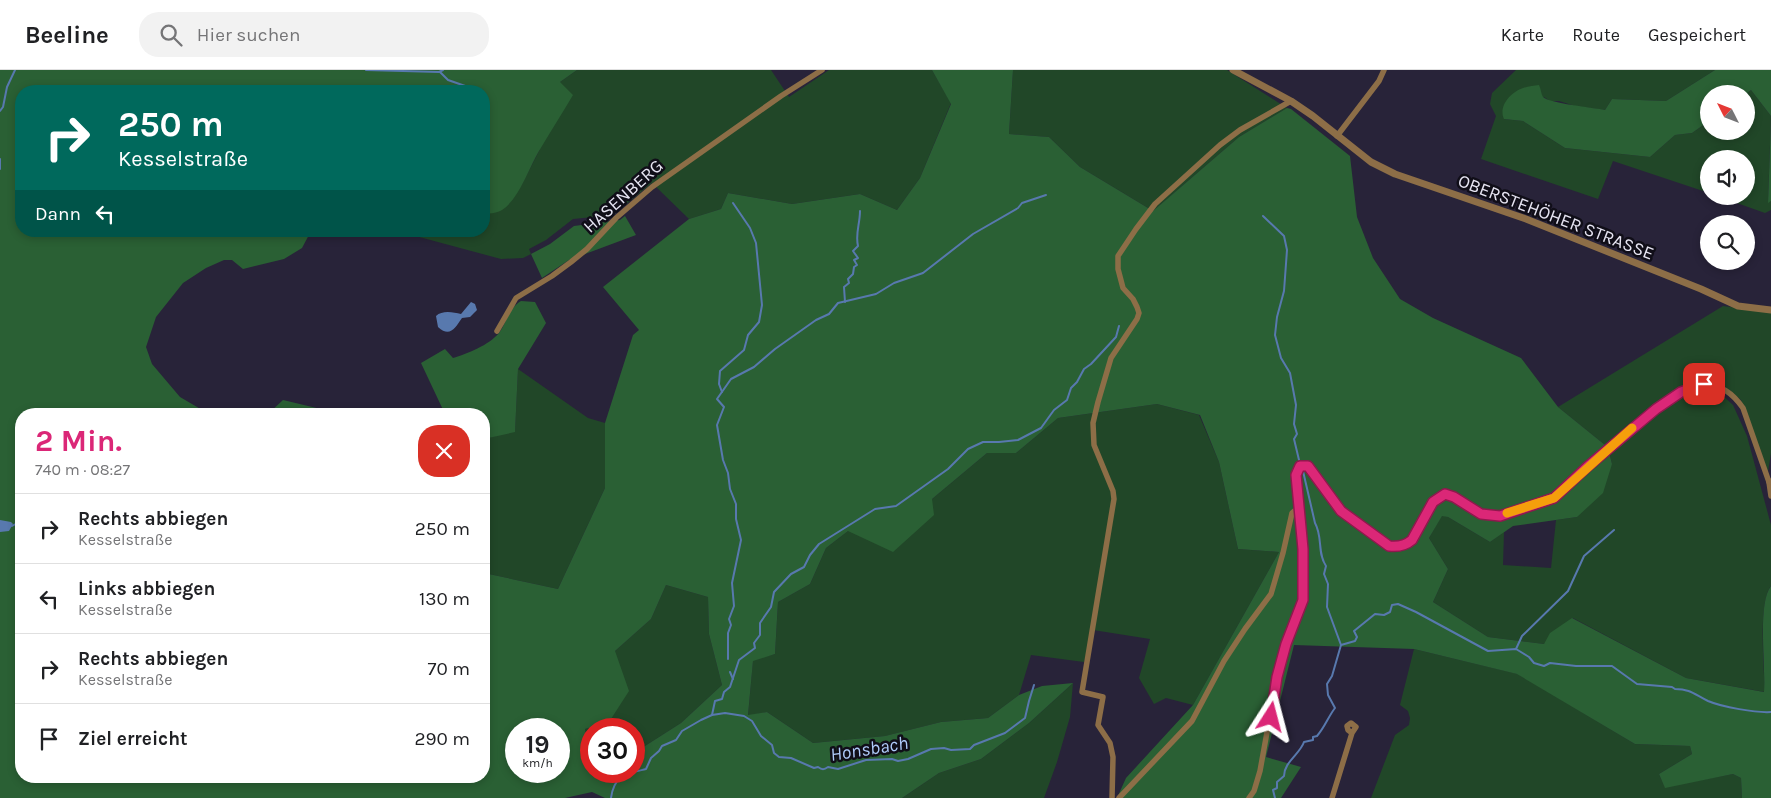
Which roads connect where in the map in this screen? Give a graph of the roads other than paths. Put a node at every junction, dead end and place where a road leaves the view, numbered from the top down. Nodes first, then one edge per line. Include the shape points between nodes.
1 (822, 70) edge
2 (1233, 70) edge
3 (1384, 70) edge
4 (1291, 102) junction
5 (1337, 136) junction
6 (1771, 310) edge
7 (497, 331) dead end
8 (1770, 482) edge
9 (1771, 496) edge
10 (1299, 507) junction
11 (1352, 733) dead end
12 (1112, 798) edge
13 (1119, 798) edge
14 (1249, 798) edge
15 (1332, 798) edge

1 - 7 street, HASENBERG via 668,175 616,218 571,262 516,298
2 - 4 street, OBERSTEHÖHER STRASSE
3 - 5 street
4 - 5 street, OBERSTEHÖHER STRASSE
4 - 12 street via 1240,130 1213,152 1155,204 1118,256 1123,288 1133,299 1139,314 1111,358 1093,423 1094,445 1114,498 1082,692 1103,697 1098,725 1110,743 1113,757
5 - 6 street, OBERSTEHÖHER STRASSE via 1370,162 1395,174 1526,219 1738,306
8 - 9 street
8 - 10 street via 1736,397 1704,384 1681,392 1656,409 1554,498 1500,516 1481,514 1445,494 1433,502 1408,544 1389,546 1360,526 1341,511 1305,465 1298,468 1296,475
10 - 13 street via 1292,513 1271,594 1234,645 1192,721
10 - 14 street via 1303,600 1286,644 1260,771
11 - 15 street

